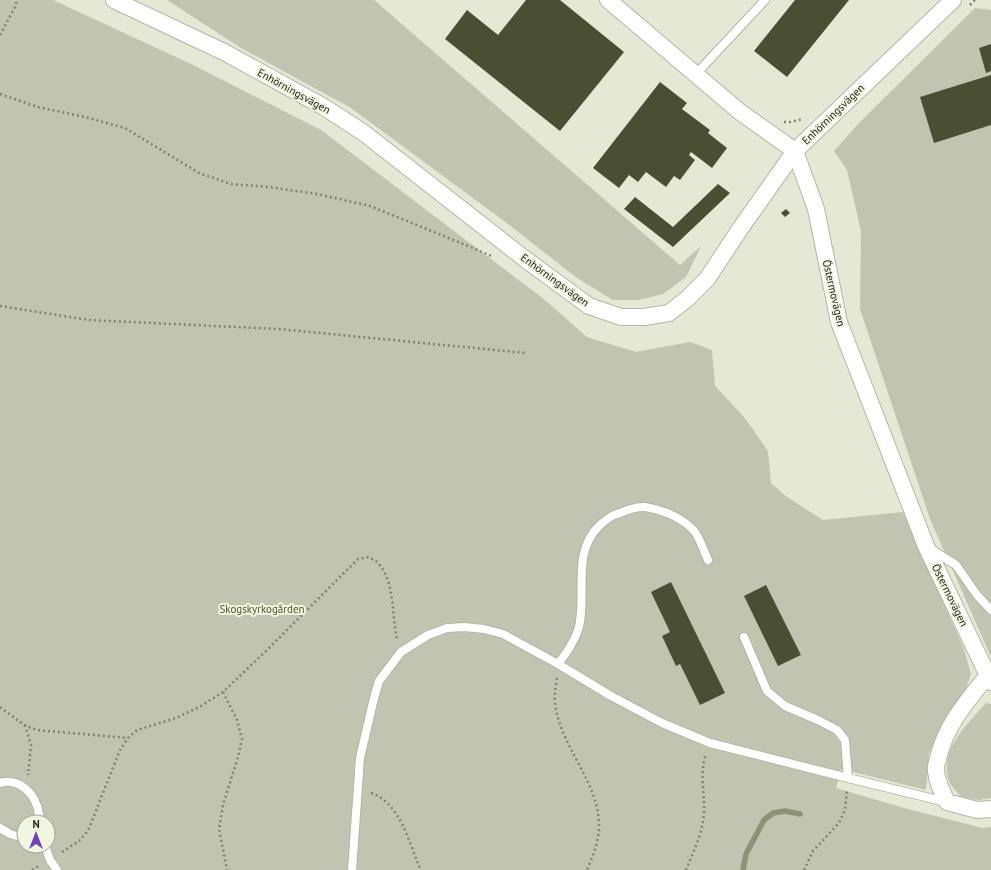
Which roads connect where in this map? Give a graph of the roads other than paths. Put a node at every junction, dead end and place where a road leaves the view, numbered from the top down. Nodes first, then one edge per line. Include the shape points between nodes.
1 (114, 0) edge
2 (608, 0) edge
3 (765, 0) edge
4 (954, 0) edge
5 (696, 74) junction
6 (795, 151) junction
7 (926, 546) junction
8 (708, 560) dead end
9 (991, 610) edge
10 (744, 637) dead end
11 (558, 664) junction
12 (989, 679) edge
13 (848, 778) junction
14 (0, 783) edge
15 (947, 802) junction
16 (991, 809) edge
17 (39, 814) edge
18 (0, 828) edge
19 (16, 836) edge
20 (48, 854) edge
21 (57, 870) edge
22 (352, 870) edge

1 - 6 street, Enhörningsvägen via 226,53 324,107 364,133 588,306 621,317 669,313 688,298 707,279
2 - 5 street
3 - 5 lane
4 - 6 street, Enhörningsvägen
5 - 6 street via 740,112
6 - 7 street, Östermovägen via 816,209 839,322
7 - 9 lane via 956,565
7 - 12 street, Östermovägen
8 - 11 lane via 695,532 665,512 648,507 635,508 609,517 595,530 586,546 582,562 582,605 579,626 572,646
10 - 13 lane via 767,691 785,706 837,730 845,740
11 - 13 lane via 662,723 710,743
11 - 22 lane via 503,634 464,627 447,628 428,635 401,652 379,681 360,758
12 - 15 street, Östermovägen via 969,699 949,728 940,751 936,769 939,787
13 - 15 lane
14 - 17 lane via 13,782 26,788 37,805
15 - 16 street via 977,810
18 - 19 lane
20 - 21 lane

